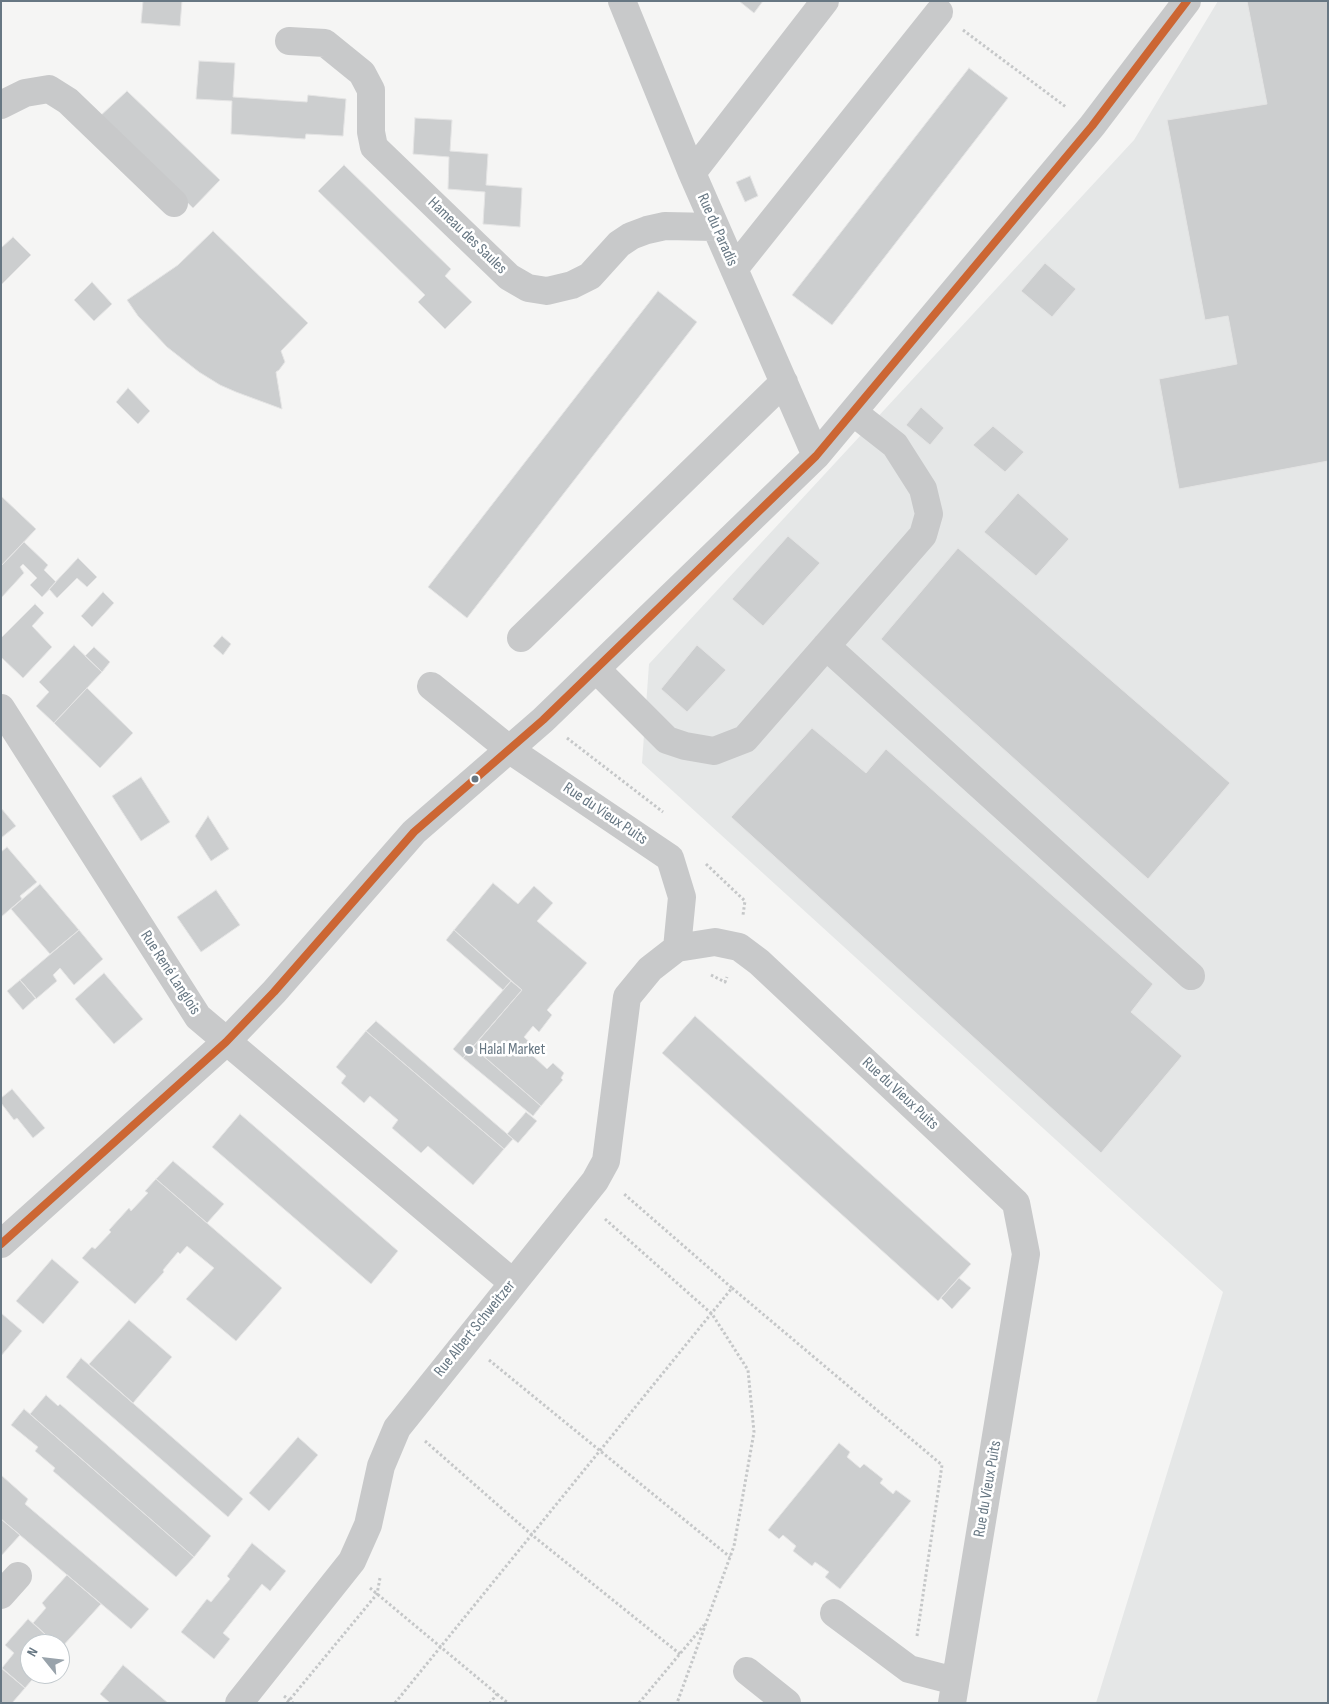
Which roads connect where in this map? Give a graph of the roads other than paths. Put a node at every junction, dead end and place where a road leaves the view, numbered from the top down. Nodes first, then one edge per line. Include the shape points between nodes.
1 (622, 1) edge
2 (825, 1) edge
3 (1187, 1) edge
4 (939, 12) road end
5 (288, 41) dead end
6 (1, 105) edge
7 (692, 173) junction
8 (174, 203) dead end
9 (715, 227) junction
10 (734, 269) junction
11 (784, 382) junction
12 (853, 412) junction
13 (816, 456) junction
14 (521, 638) dead end
15 (826, 646) junction
16 (596, 669) junction
17 (431, 686) dead end
18 (1, 708) edge
19 (510, 750) junction
20 (677, 948) junction
21 (1191, 976) dead end
22 (226, 1042) junction
23 (1, 1244) edge
24 (512, 1282) junction
25 (834, 1614) dead end
26 (746, 1671) dead end
27 (953, 1692) edge
28 (240, 1703) edge
29 (787, 1703) edge

1 - 7 street, Rue du Paradis
2 - 7 street
3 - 12 street via 1092,126
4 - 10 street
5 - 9 street, Hameau des Saules via 325,43 362,73 371,90 374,147 510,277 528,288 547,291 572,285 590,276 619,244 646,230 665,226
6 - 8 street via 25,93 49,89 68,101
7 - 9 street, Rue du Paradis
9 - 10 street, Rue du Paradis
10 - 11 street, Rue du Paradis
11 - 13 street, Rue du Paradis
11 - 14 street
12 - 13 street
12 - 15 street via 895,445 923,489 929,514 922,535
13 - 16 street
15 - 16 street via 745,739 714,752 667,740
15 - 21 street
16 - 19 street
17 - 19 street, Rue du Vieux Puits
18 - 22 street, Rue René Langlois via 198,1017
19 - 20 street, Rue du Vieux Puits via 670,858 682,897
19 - 22 street via 414,832
20 - 24 street, Rue Albert Schweitzer via 650,969 627,997 606,1161 595,1181
20 - 27 street, Rue du Vieux Puits via 715,942 739,947 759,962 1016,1203 1026,1254
22 - 23 street
22 - 24 street, Rue René Langlois
24 - 28 street, Rue Albert Schweitzer via 397,1428 381,1466 368,1525 352,1562
25 - 27 street via 912,1670
26 - 29 street

